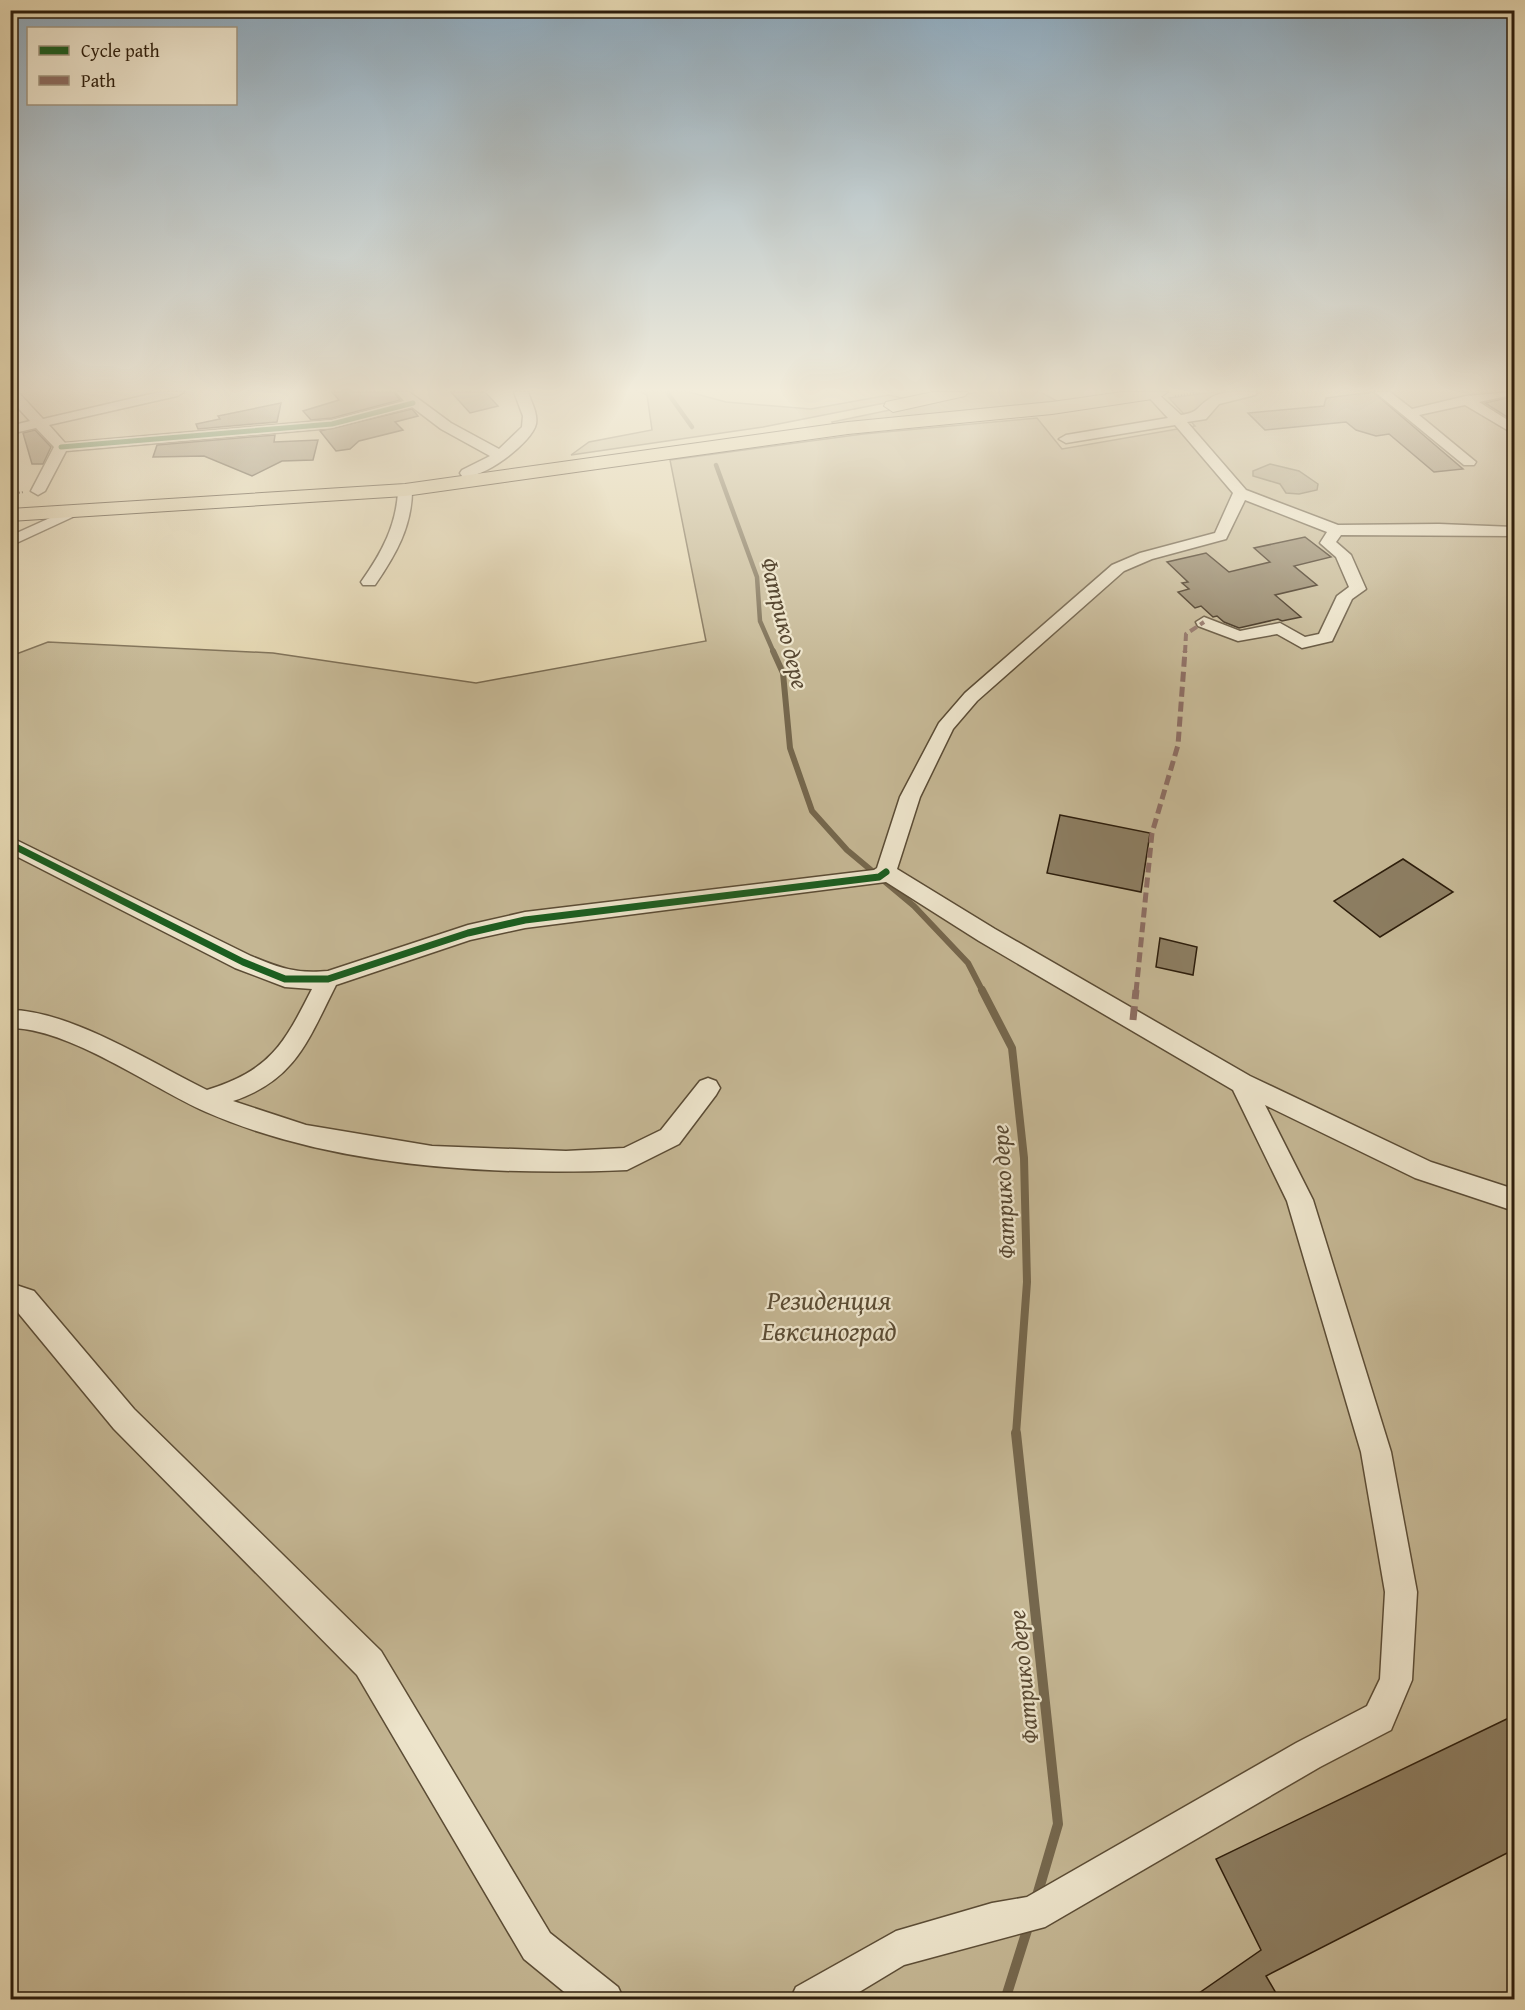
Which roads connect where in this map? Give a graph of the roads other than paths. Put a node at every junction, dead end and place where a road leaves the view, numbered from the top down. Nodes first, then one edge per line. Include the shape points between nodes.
1 (40, 486) edge
2 (323, 486) edge
3 (435, 486) edge
4 (1235, 486) edge
5 (38, 490) dead end
6 (405, 490) junction
7 (1241, 493) junction
8 (10, 504) edge
9 (72, 512) junction
10 (10, 515) edge
11 (1336, 530) junction
12 (1515, 532) edge
13 (10, 542) edge
14 (369, 582) dead end
15 (1204, 622) dead end
16 (10, 844) edge
17 (886, 872) junction
18 (328, 979) junction
19 (10, 1019) edge
20 (1242, 1083) junction
21 (708, 1088) dead end
22 (204, 1100) junction
23 (1515, 1200) edge
24 (10, 1295) edge
25 (605, 2000) edge
26 (809, 2000) edge

1 - 5 street
2 - 8 highway
3 - 6 highway
4 - 7 street
6 - 9 highway
6 - 14 street via 406,508 383,563
7 - 11 street
7 - 17 street via 1221,536 1146,556 1118,568 971,697 945,727 915,787
9 - 10 highway
9 - 13 street
11 - 12 street
11 - 15 street via 1328,543 1343,555 1358,589 1345,596 1326,637 1302,643 1280,628 1238,636
16 - 18 street via 243,962 285,979
17 - 18 street via 879,877 525,920 468,933
17 - 20 street
18 - 22 street via 297,1038 272,1071 241,1089
19 - 22 street via 55,1024
20 - 23 street via 1424,1170
20 - 26 street via 1300,1200 1376,1452 1401,1592 1396,1680 1378,1718 1032,1914 992,1921 896,1949
21 - 22 street via 670,1137 627,1159 566,1162 432,1157 306,1136
24 - 25 street via 24,1300 124,1419 369,1663 537,1946

